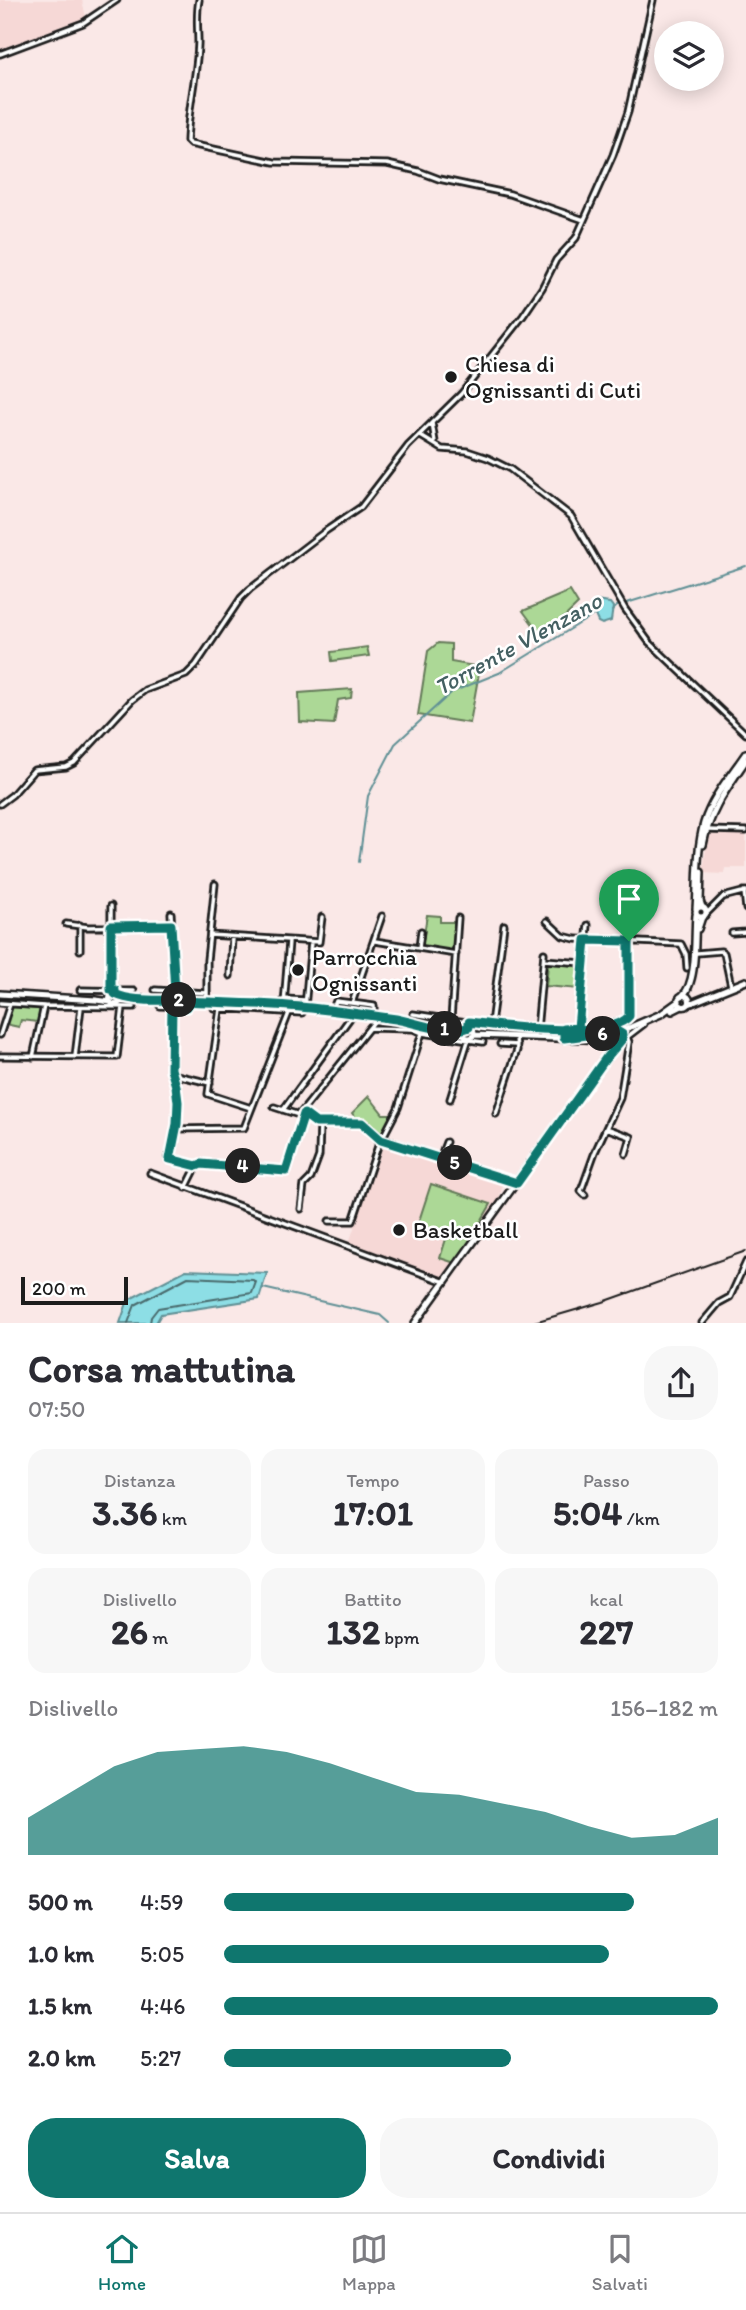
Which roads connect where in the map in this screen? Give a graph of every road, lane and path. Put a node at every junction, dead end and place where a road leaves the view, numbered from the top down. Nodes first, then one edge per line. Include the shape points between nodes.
1 (117, 0) edge
2 (199, 0) edge
3 (653, 0) edge
4 (0, 54) edge
5 (584, 220) junction
6 (432, 421) junction
7 (419, 435) junction
8 (436, 444) junction
9 (746, 734) edge
10 (746, 753) edge
11 (746, 760) edge
12 (0, 804) edge
13 (706, 830) junction
14 (746, 831) edge
15 (215, 884) dead end
16 (745, 891) edge
17 (111, 906) dead end
18 (746, 908) edge
19 (701, 912) junction
20 (171, 913) dead end
21 (383, 916) dead end
22 (322, 917) dead end
23 (458, 919) dead end
24 (547, 921) dead end
25 (66, 924) dead end
26 (79, 925) junction
27 (171, 925) junction
28 (504, 925) dead end
29 (587, 925) dead end
30 (111, 926) junction
31 (421, 931) dead end
32 (746, 932) edge
33 (732, 933) dead end
34 (210, 935) junction
35 (232, 937) junction
36 (586, 940) junction
37 (289, 941) junction
38 (374, 941) junction
39 (629, 941) junction
40 (311, 942) junction
41 (419, 948) junction
42 (80, 950) dead end
43 (544, 953) dead end
44 (695, 953) junction
45 (456, 954) junction
46 (686, 954) junction
47 (544, 960) junction
48 (584, 963) junction
49 (687, 968) dead end
50 (230, 976) dead end
51 (746, 981) edge
52 (732, 988) junction
53 (80, 990) dead end
54 (134, 990) dead end
55 (155, 990) dead end
56 (173, 991) junction
57 (187, 992) junction
58 (207, 993) junction
59 (0, 995) edge
60 (22, 996) junction
61 (116, 999) junction
62 (188, 1001) junction
63 (685, 1001) junction
64 (210, 1002) junction
65 (284, 1002) junction
66 (0, 1003) edge
67 (172, 1003) junction
68 (352, 1003) junction
69 (10, 1004) junction
70 (21, 1004) junction
71 (305, 1004) junction
72 (44, 1006) junction
73 (81, 1007) junction
74 (134, 1007) dead end
75 (220, 1009) junction
76 (332, 1011) junction
77 (340, 1012) junction
78 (289, 1013) junction
79 (353, 1014) junction
80 (413, 1014) dead end
81 (376, 1016) junction
82 (451, 1019) junction
83 (346, 1022) junction
84 (491, 1025) junction
85 (369, 1028) junction
86 (578, 1028) junction
87 (564, 1029) junction
88 (537, 1030) junction
89 (558, 1030) junction
90 (469, 1032) junction
91 (422, 1033) junction
92 (0, 1035) edge
93 (516, 1037) junction
94 (618, 1037) junction
95 (561, 1038) junction
96 (483, 1042) dead end
97 (500, 1044) dead end
98 (517, 1045) junction
99 (0, 1056) edge
100 (33, 1057) junction
101 (75, 1057) junction
102 (172, 1074) junction
103 (210, 1083) junction
104 (450, 1100) dead end
105 (274, 1107) dead end
106 (251, 1108) junction
107 (284, 1110) junction
108 (302, 1114) junction
109 (496, 1114) dead end
110 (320, 1123) junction
111 (606, 1128) junction
112 (176, 1129) junction
113 (381, 1138) junction
114 (446, 1142) dead end
115 (626, 1154) dead end
116 (440, 1158) junction
117 (197, 1166) junction
118 (150, 1173) dead end
119 (515, 1186) junction
120 (186, 1188) junction
121 (585, 1195) dead end
122 (300, 1209) dead end
123 (329, 1221) dead end
124 (746, 1262) edge
125 (445, 1282) junction
126 (415, 1323) edge
127 (702, 1323) edge

1 - 4 street via 83,23
2 - 5 street via 187,122 190,144 274,162 387,164 510,194
3 - 5 street via 628,112
5 - 6 street via 523,316 461,394
6 - 7 street
6 - 8 street
7 - 8 street
7 - 12 street via 361,507 241,597 186,675 145,690 74,763 34,770
8 - 9 street via 510,469 571,516 649,642
10 - 19 main road via 704,823 698,866
11 - 13 main road via 719,799
13 - 14 street
13 - 19 main road
15 - 34 street
16 - 18 street
16 - 19 street via 723,897
17 - 30 street
19 - 44 main road
20 - 27 street
21 - 38 street
22 - 40 street via 320,941
23 - 45 street
24 - 36 street via 564,937
25 - 26 street
26 - 30 street
26 - 42 street
27 - 30 street
27 - 56 street
28 - 84 street
29 - 36 street
30 - 61 street
31 - 41 street
32 - 33 street
34 - 35 street
34 - 58 street
35 - 37 street
35 - 50 street
36 - 39 street
36 - 48 street
37 - 40 street
37 - 65 street
38 - 41 street
38 - 68 street
39 - 46 street via 681,944
39 - 86 street via 627,1019
40 - 71 street
41 - 45 street
43 - 47 street
44 - 46 street
44 - 52 street via 724,953
44 - 63 main road
45 - 82 street
46 - 49 street
47 - 48 street
47 - 88 street
48 - 86 street
51 - 52 main road
52 - 63 main road via 701,1001
53 - 61 street
54 - 61 street
55 - 56 street
56 - 57 street
56 - 67 street
57 - 58 street
57 - 62 street
58 - 64 street
59 - 60 main road
60 - 61 main road
60 - 70 street
61 - 67 main road
61 - 73 street
61 - 74 street
61 - 101 street via 117,1058
62 - 64 main road
62 - 67 main road
63 - 94 main road
63 - 94 main road
64 - 65 main road
64 - 75 street
65 - 71 main road
66 - 69 street
67 - 102 street
68 - 76 street via 334,1002
68 - 81 street via 375,1006
69 - 70 street
69 - 92 street
70 - 72 street
71 - 76 main road
71 - 78 street via 302,1013
72 - 73 street
72 - 100 street
73 - 101 street
75 - 78 street
75 - 103 street
76 - 77 main road
77 - 79 main road
77 - 83 street
78 - 106 street
79 - 81 main road
79 - 83 street
80 - 82 street
81 - 85 street
81 - 90 main road
82 - 90 street
83 - 107 street
84 - 88 street
84 - 90 street
85 - 91 street
85 - 108 street
86 - 87 street
87 - 89 street
87 - 95 street
88 - 89 street
89 - 95 street
90 - 91 street
90 - 93 main road
90 - 96 street
90 - 104 street
91 - 113 street via 398,1108
93 - 95 main road
93 - 98 street
94 - 95 main road
94 - 111 street via 629,1042 623,1091
94 - 119 main road
97 - 98 street
98 - 109 street
99 - 100 street
100 - 101 street
102 - 103 street
102 - 112 street via 178,1098
103 - 106 street via 208,1094
105 - 107 street
106 - 112 street via 244,1128
107 - 108 street
108 - 110 street
108 - 117 street via 286,1171
110 - 113 street via 362,1123
110 - 122 street via 319,1156 304,1185
111 - 115 street via 631,1137
111 - 121 street via 581,1191
112 - 117 street via 170,1158
113 - 116 street
113 - 123 street via 353,1221
114 - 116 street
116 - 119 street
117 - 120 street
118 - 120 street
119 - 125 main road
120 - 125 street
124 - 127 street via 730,1297
125 - 126 main road

